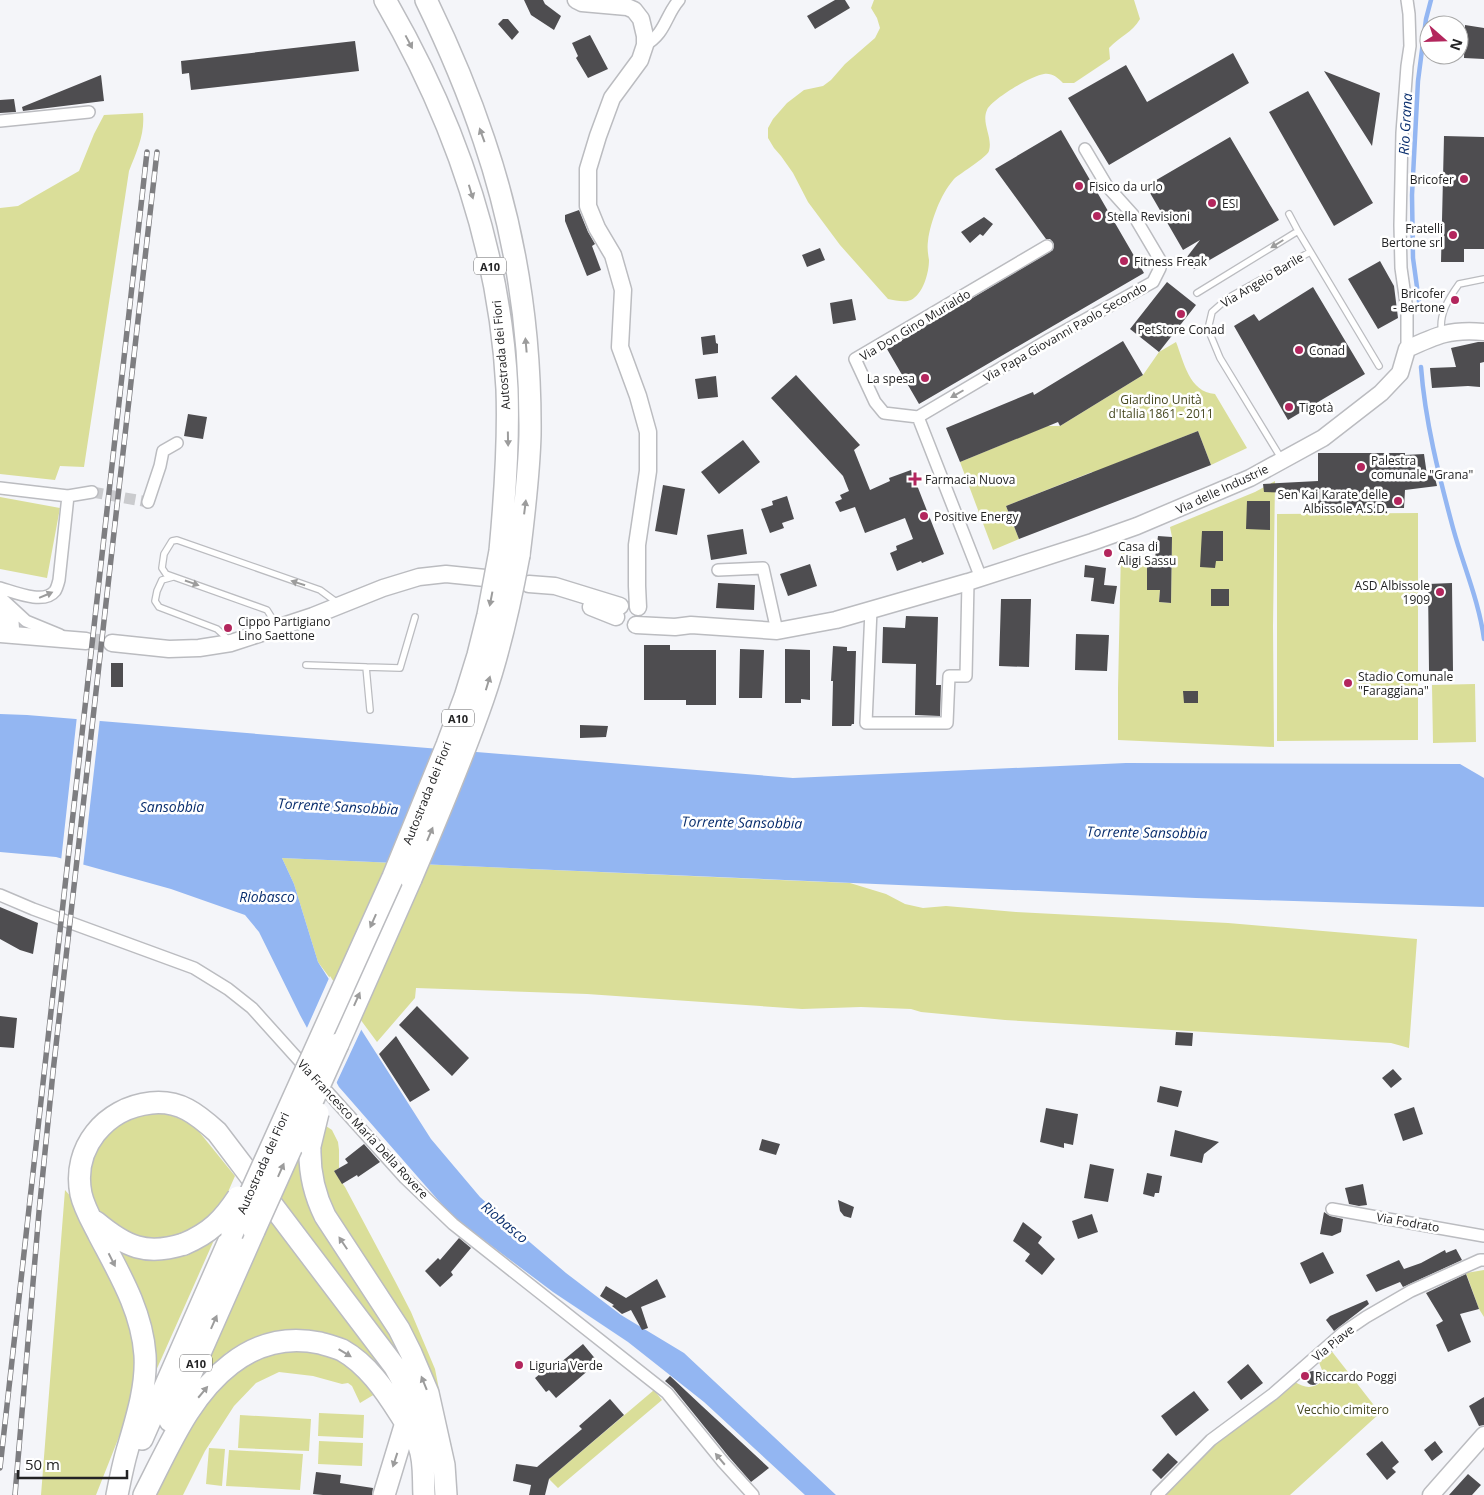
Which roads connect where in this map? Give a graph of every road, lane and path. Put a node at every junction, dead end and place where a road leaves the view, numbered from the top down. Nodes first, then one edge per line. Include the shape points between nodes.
1 (385, 0) edge
2 (426, 0) edge
3 (576, 0) edge
4 (679, 0) edge
5 (1407, 0) edge
6 (645, 45) junction
7 (89, 112) dead end
8 (0, 121) edge
9 (1085, 149) dead end
10 (1289, 214) dead end
11 (1298, 231) junction
12 (1047, 246) dead end
13 (1310, 252) junction
14 (1484, 279) edge
15 (1197, 293) dead end
16 (1484, 332) edge
17 (1442, 333) junction
18 (1407, 349) junction
19 (1379, 366) dead end
20 (918, 417) junction
21 (177, 443) dead end
22 (1282, 460) junction
23 (0, 488) edge
24 (92, 492) tunnel mouth
25 (68, 496) junction
26 (148, 502) dead end
27 (509, 553) junction
28 (718, 570) dead end
29 (173, 576) junction
30 (485, 578) dead end
31 (974, 580) junction
32 (534, 585) dead end
33 (0, 588) edge
34 (0, 597) edge
35 (341, 605) junction
36 (0, 606) edge
37 (12, 609) junction
38 (871, 610) junction
39 (629, 612) junction
40 (415, 617) dead end
41 (278, 628) junction
42 (777, 631) junction
43 (5, 635) edge
44 (79, 640) joint
45 (112, 643) tunnel mouth
46 (232, 643) junction
47 (306, 665) dead end
48 (366, 667) junction
49 (370, 710) dead end
50 (0, 895) edge
51 (338, 1044) junction
52 (274, 1139) junction
53 (1332, 1208) dead end
54 (90, 1217) junction
55 (1484, 1236) edge
56 (1484, 1260) edge
57 (411, 1396) junction
58 (406, 1424) junction
59 (1484, 1435) edge
60 (440, 1447) junction
61 (117, 1495) edge
62 (139, 1495) edge
63 (144, 1495) edge
64 (384, 1495) edge
65 (424, 1495) edge
66 (446, 1495) edge
67 (753, 1495) edge
68 (1157, 1495) edge
69 (1431, 1495) edge

1 -> 27 highway, Autostrada dei Fiori / A10 via 441,109 471,191 493,275 507,388
27 -> 2 highway, Autostrada dei Fiori / A10 via 526,499 530,435 528,359 517,270 507,218 484,139
3 - 6 street via 634,10 644,26
4 - 6 street via 655,39
5 - 18 street, Via delle Industrie via 1410,46 1402,133 1400,225
6 - 39 street via 640,60 612,98 588,169 588,206 613,255 624,290 620,347 648,432 648,471
7 - 8 street
9 -> 20 street, Via Papa Giovanni Paolo Secondo via 1107,186 1134,216 1160,260 1153,282
10 - 11 lane, Via Angelo Barile
11 - 13 lane, Via Angelo Barile
11 -> 15 lane, Via Angelo Barile
12 - 20 street, Via Don Gino Murialdo via 856,359 875,402 884,413
13 - 19 lane
13 - 22 lane, Via Angelo Barile via 1228,298 1212,312 1208,329 1220,358
14 - 17 lane via 1460,284 1448,300 1440,325
16 - 17 street
17 - 18 street
18 - 22 street, Via delle Industrie via 1400,373 1381,394 1323,438
20 - 31 street
21 - 26 street via 163,451
22 - 31 street, Via delle Industrie via 1250,478 1137,526
23 - 25 street
24 - 25 street
33 -> 25 street via 38,598 49,596 56,590
51 -> 27 highway, Autostrada dei Fiori / A10, bridge via 411,879 484,698 513,590
27 -> 52 highway, Autostrada dei Fiori / A10, bridge via 447,745 393,877
28 - 42 street via 763,568
35 -> 29 lane via 320,590 177,540 172,541 164,554 162,568
29 -> 41 lane via 267,610
29 - 46 lane via 162,580 157,591 155,601 159,607 217,629
30 - 35 street via 446,574 419,577
31 - 38 street, Via delle Industrie
31 - 38 street via 966,676 949,676 948,722 866,723
32 - 39 street, Via delle Industrie via 555,586
34 - 37 street
35 - 41 street
36 - 43 street via 4,612
37 - 43 street
37 - 44 street via 26,621
38 - 42 street, Via delle Industrie
39 - 42 street, Via delle Industrie via 686,625
40 - 48 lane via 400,668
41 - 46 street
43 - 44 street
45 - 46 street via 169,649
47 - 48 lane
48 - 49 lane
67 -> 50 street, Via Francesco Maria Della Rovere via 667,1393 453,1224 405,1178 252,1008 194,968
60 -> 51 highway, bridge via 428,1393 411,1353 318,1201 311,1173 310,1146
62 -> 51 highway, Autostrada dei Fiori / A10, bridge
52 - 54 highway, bridge via 224,1217 198,1238 184,1244 156,1250 137,1247 114,1237
52 - 61 highway, Autostrada dei Fiori / A10, bridge
53 - 55 street, Via Fodrato
54 - 57 highway via 81,1194 81,1173 92,1137 103,1124 118,1113 152,1103 170,1104 200,1116 217,1132 373,1337
54 -> 61 highway via 123,1283 143,1335 145,1356 141,1398
56 - 68 street, Via Piave via 1411,1291 1344,1332 1273,1394 1211,1440
57 - 58 highway
57 - 60 highway
63 -> 58 highway via 200,1394 230,1364 261,1346 275,1342 308,1341 340,1350 368,1371
58 -> 64 highway
58 - 65 highway via 420,1446
59 - 69 street
60 - 66 highway

